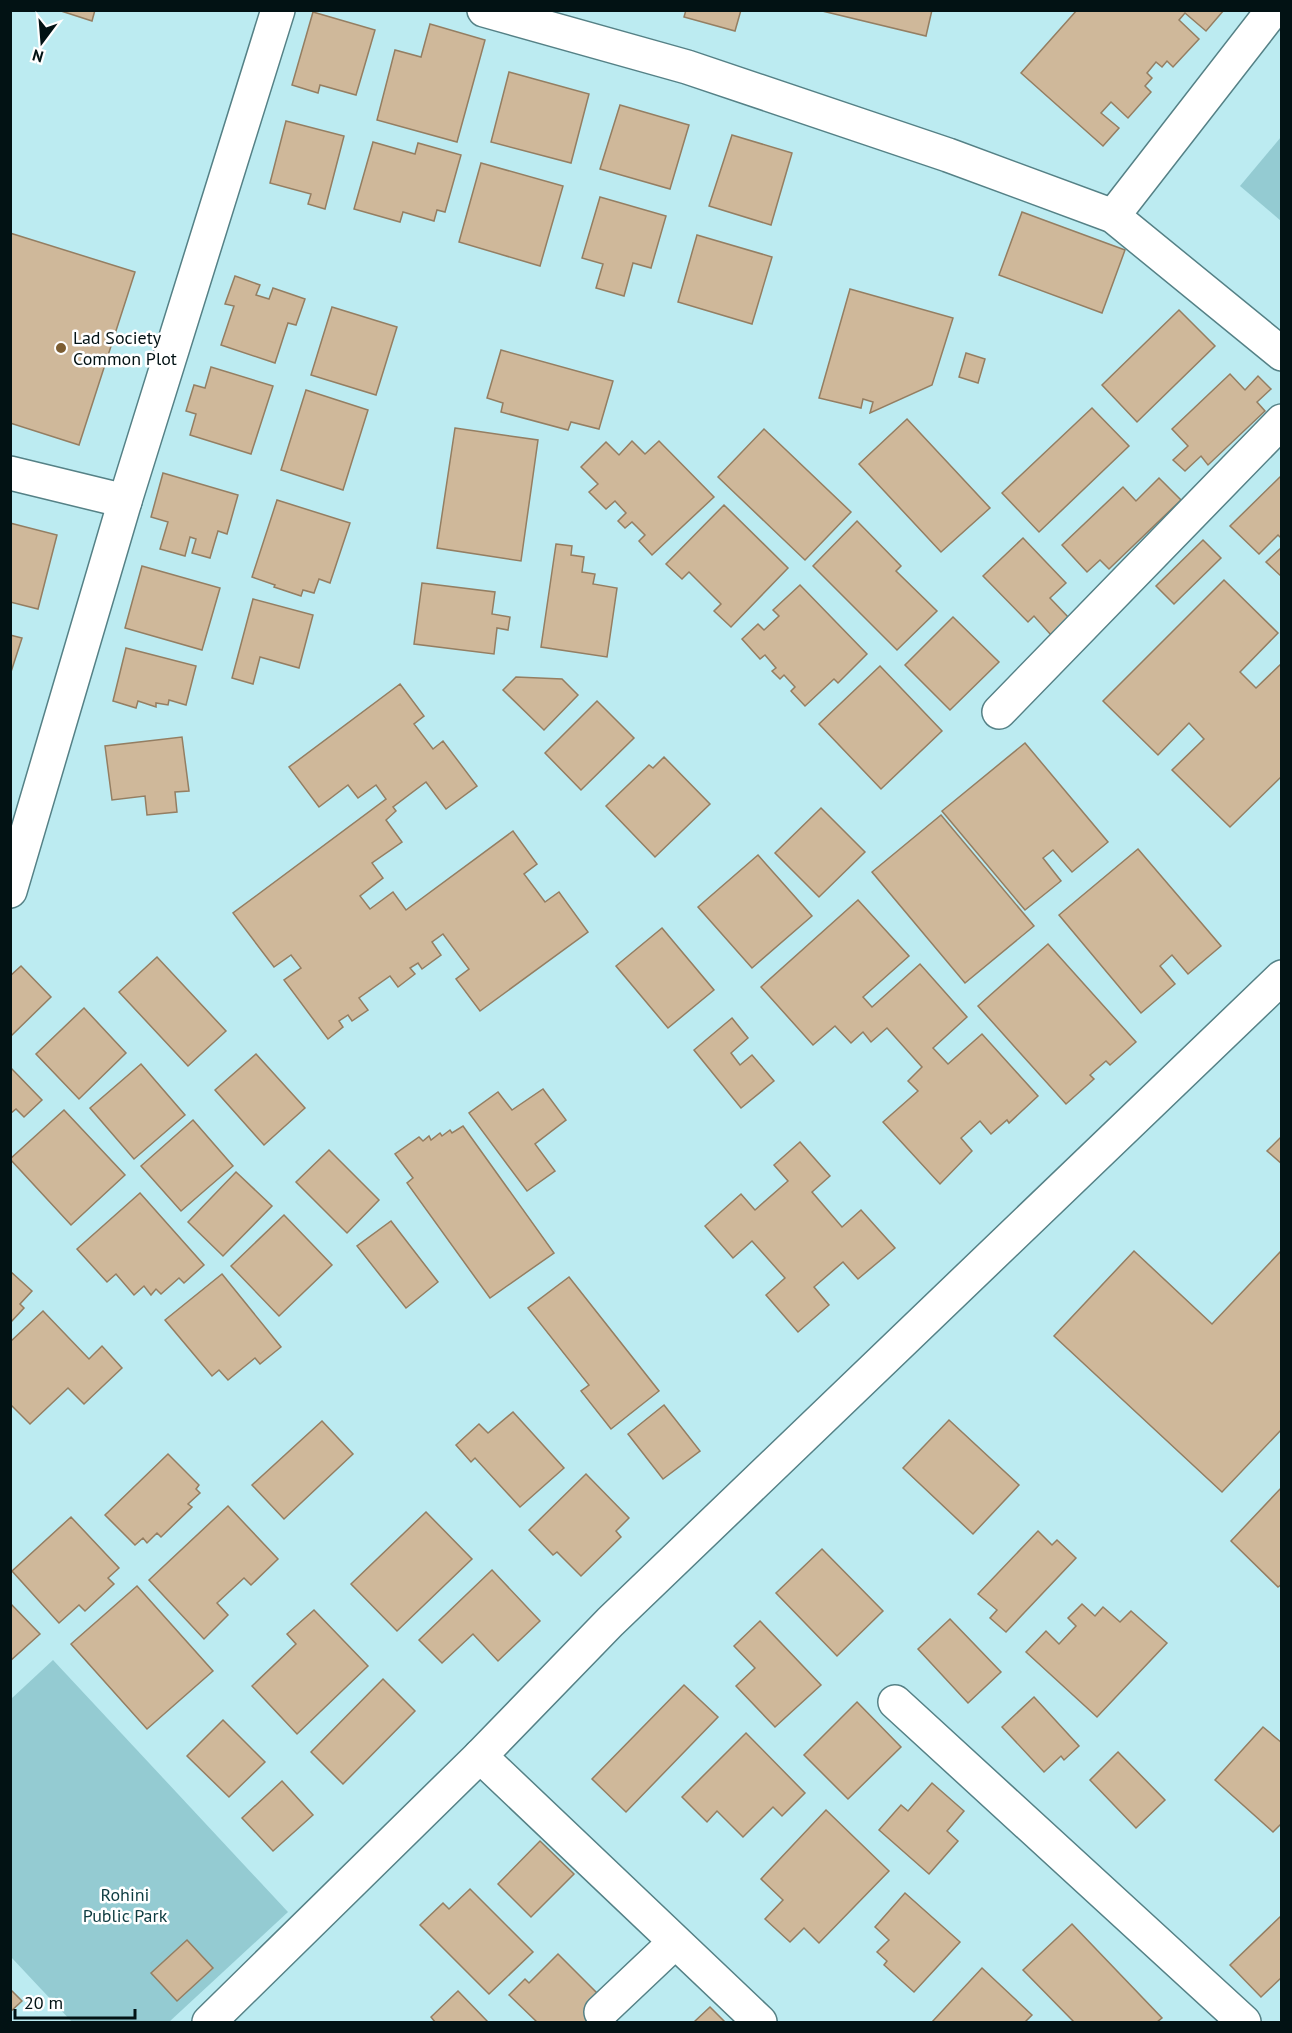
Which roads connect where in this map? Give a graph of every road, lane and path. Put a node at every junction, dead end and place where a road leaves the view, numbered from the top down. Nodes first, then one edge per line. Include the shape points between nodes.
1 (278, 10) edge
2 (484, 10) edge
3 (1274, 10) edge
4 (1113, 216) junction
5 (1281, 354) edge
6 (1281, 421) edge
7 (10, 473) edge
8 (125, 501) junction
9 (999, 712) dead end
10 (10, 891) edge
11 (1281, 977) edge
12 (895, 1702) dead end
13 (480, 1756) junction
14 (675, 1942) junction
15 (602, 2012) dead end
16 (209, 2022) edge
17 (760, 2022) edge
18 (1244, 2022) edge

1 - 8 street
2 - 4 street via 687,67 948,155
3 - 4 street
4 - 5 street
6 - 9 street
7 - 8 street
8 - 10 street
11 - 13 street via 610,1622
12 - 18 street
13 - 14 street
13 - 16 street
14 - 15 street
14 - 17 street

